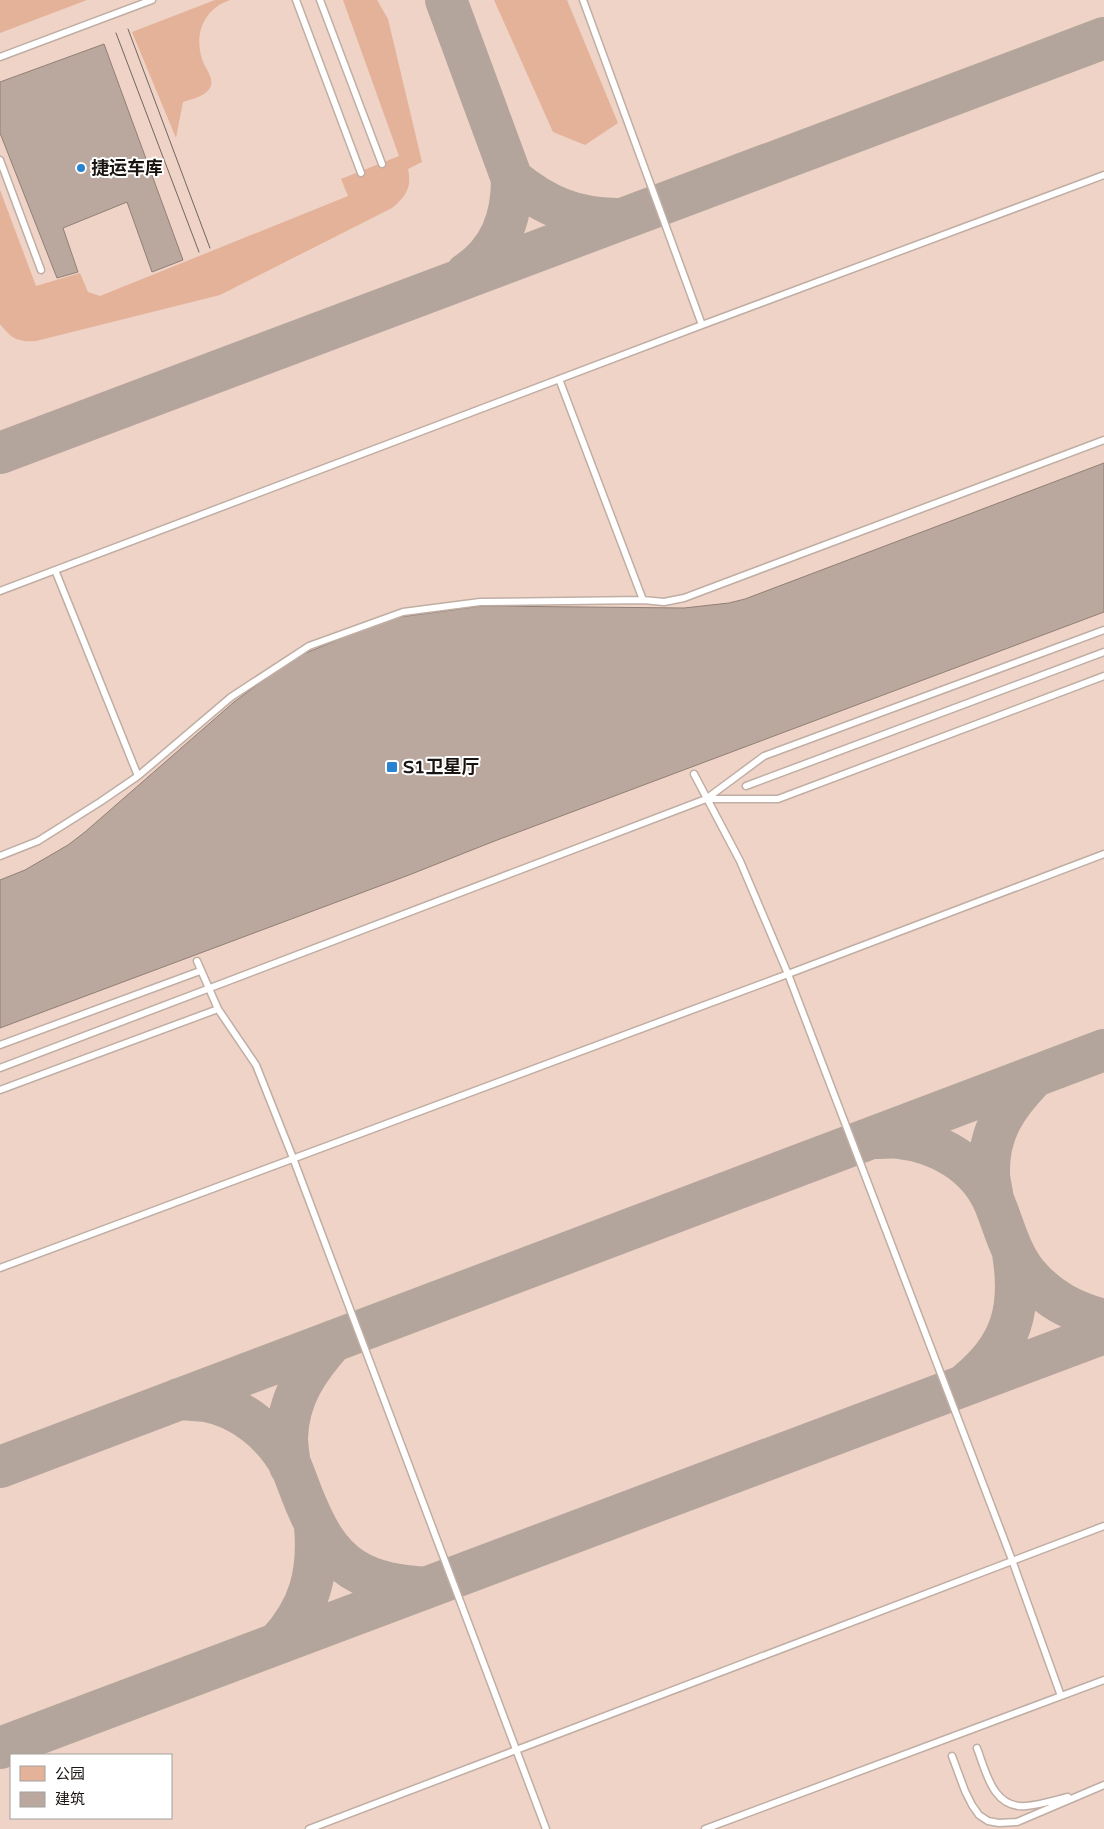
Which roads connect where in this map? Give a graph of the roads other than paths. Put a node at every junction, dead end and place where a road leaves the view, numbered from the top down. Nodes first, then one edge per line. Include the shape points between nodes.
1 (152, 0) edge
2 (296, 0) edge
3 (320, 0) edge
4 (583, 0) edge
5 (0, 57) edge
6 (0, 160) edge
7 (382, 164) dead end
8 (361, 173) dead end
9 (1104, 175) edge
10 (41, 270) dead end
11 (702, 325) junction
12 (559, 379) junction
13 (1104, 440) edge
14 (55, 570) junction
15 (0, 591) edge
16 (643, 600) junction
17 (1104, 630) edge
18 (1104, 652) edge
19 (1104, 676) edge
20 (694, 774) dead end
21 (138, 776) junction
22 (746, 786) dead end
23 (706, 799) junction
24 (1104, 854) edge
25 (0, 856) edge
26 (197, 961) dead end
27 (200, 971) junction
28 (788, 974) junction
29 (208, 989) junction
30 (218, 1009) junction
31 (0, 1045) edge
32 (0, 1068) edge
33 (0, 1090) edge
34 (293, 1158) junction
35 (0, 1268) edge
36 (1104, 1526) edge
37 (1012, 1560) junction
38 (1104, 1680) edge
39 (1061, 1696) junction
40 (977, 1748) dead end
41 (516, 1750) junction
42 (952, 1756) dead end
43 (1104, 1786) edge
44 (1084, 1793) junction
45 (309, 1829) edge
46 (546, 1829) edge
47 (705, 1829) edge

1 - 5 lane
2 - 8 lane
3 - 7 lane
4 - 11 lane
6 - 10 lane
9 - 11 lane
11 - 12 lane
12 - 14 lane
12 - 16 lane
13 - 16 lane via 684,598 664,602
14 - 15 lane
14 - 21 lane
16 - 21 lane via 480,602 403,612 309,646 231,698
17 - 23 lane via 764,756
18 - 22 lane
19 - 23 lane via 778,798
20 - 23 lane
21 - 25 lane via 38,841
23 - 28 lane via 740,861
23 - 29 lane
24 - 28 lane
26 - 27 lane
27 - 29 lane
27 - 31 lane
28 - 34 lane
28 - 37 lane
29 - 30 lane
29 - 32 lane
30 - 33 lane
30 - 34 lane via 256,1065
34 - 35 lane
34 - 41 lane
36 - 37 lane
37 - 39 lane
37 - 41 lane
38 - 39 lane
39 - 47 lane
40 - 44 lane via 995,1792 1013,1806
41 - 45 lane
41 - 46 lane
42 - 44 lane via 972,1805 979,1815 988,1820 1017,1822
43 - 44 lane

